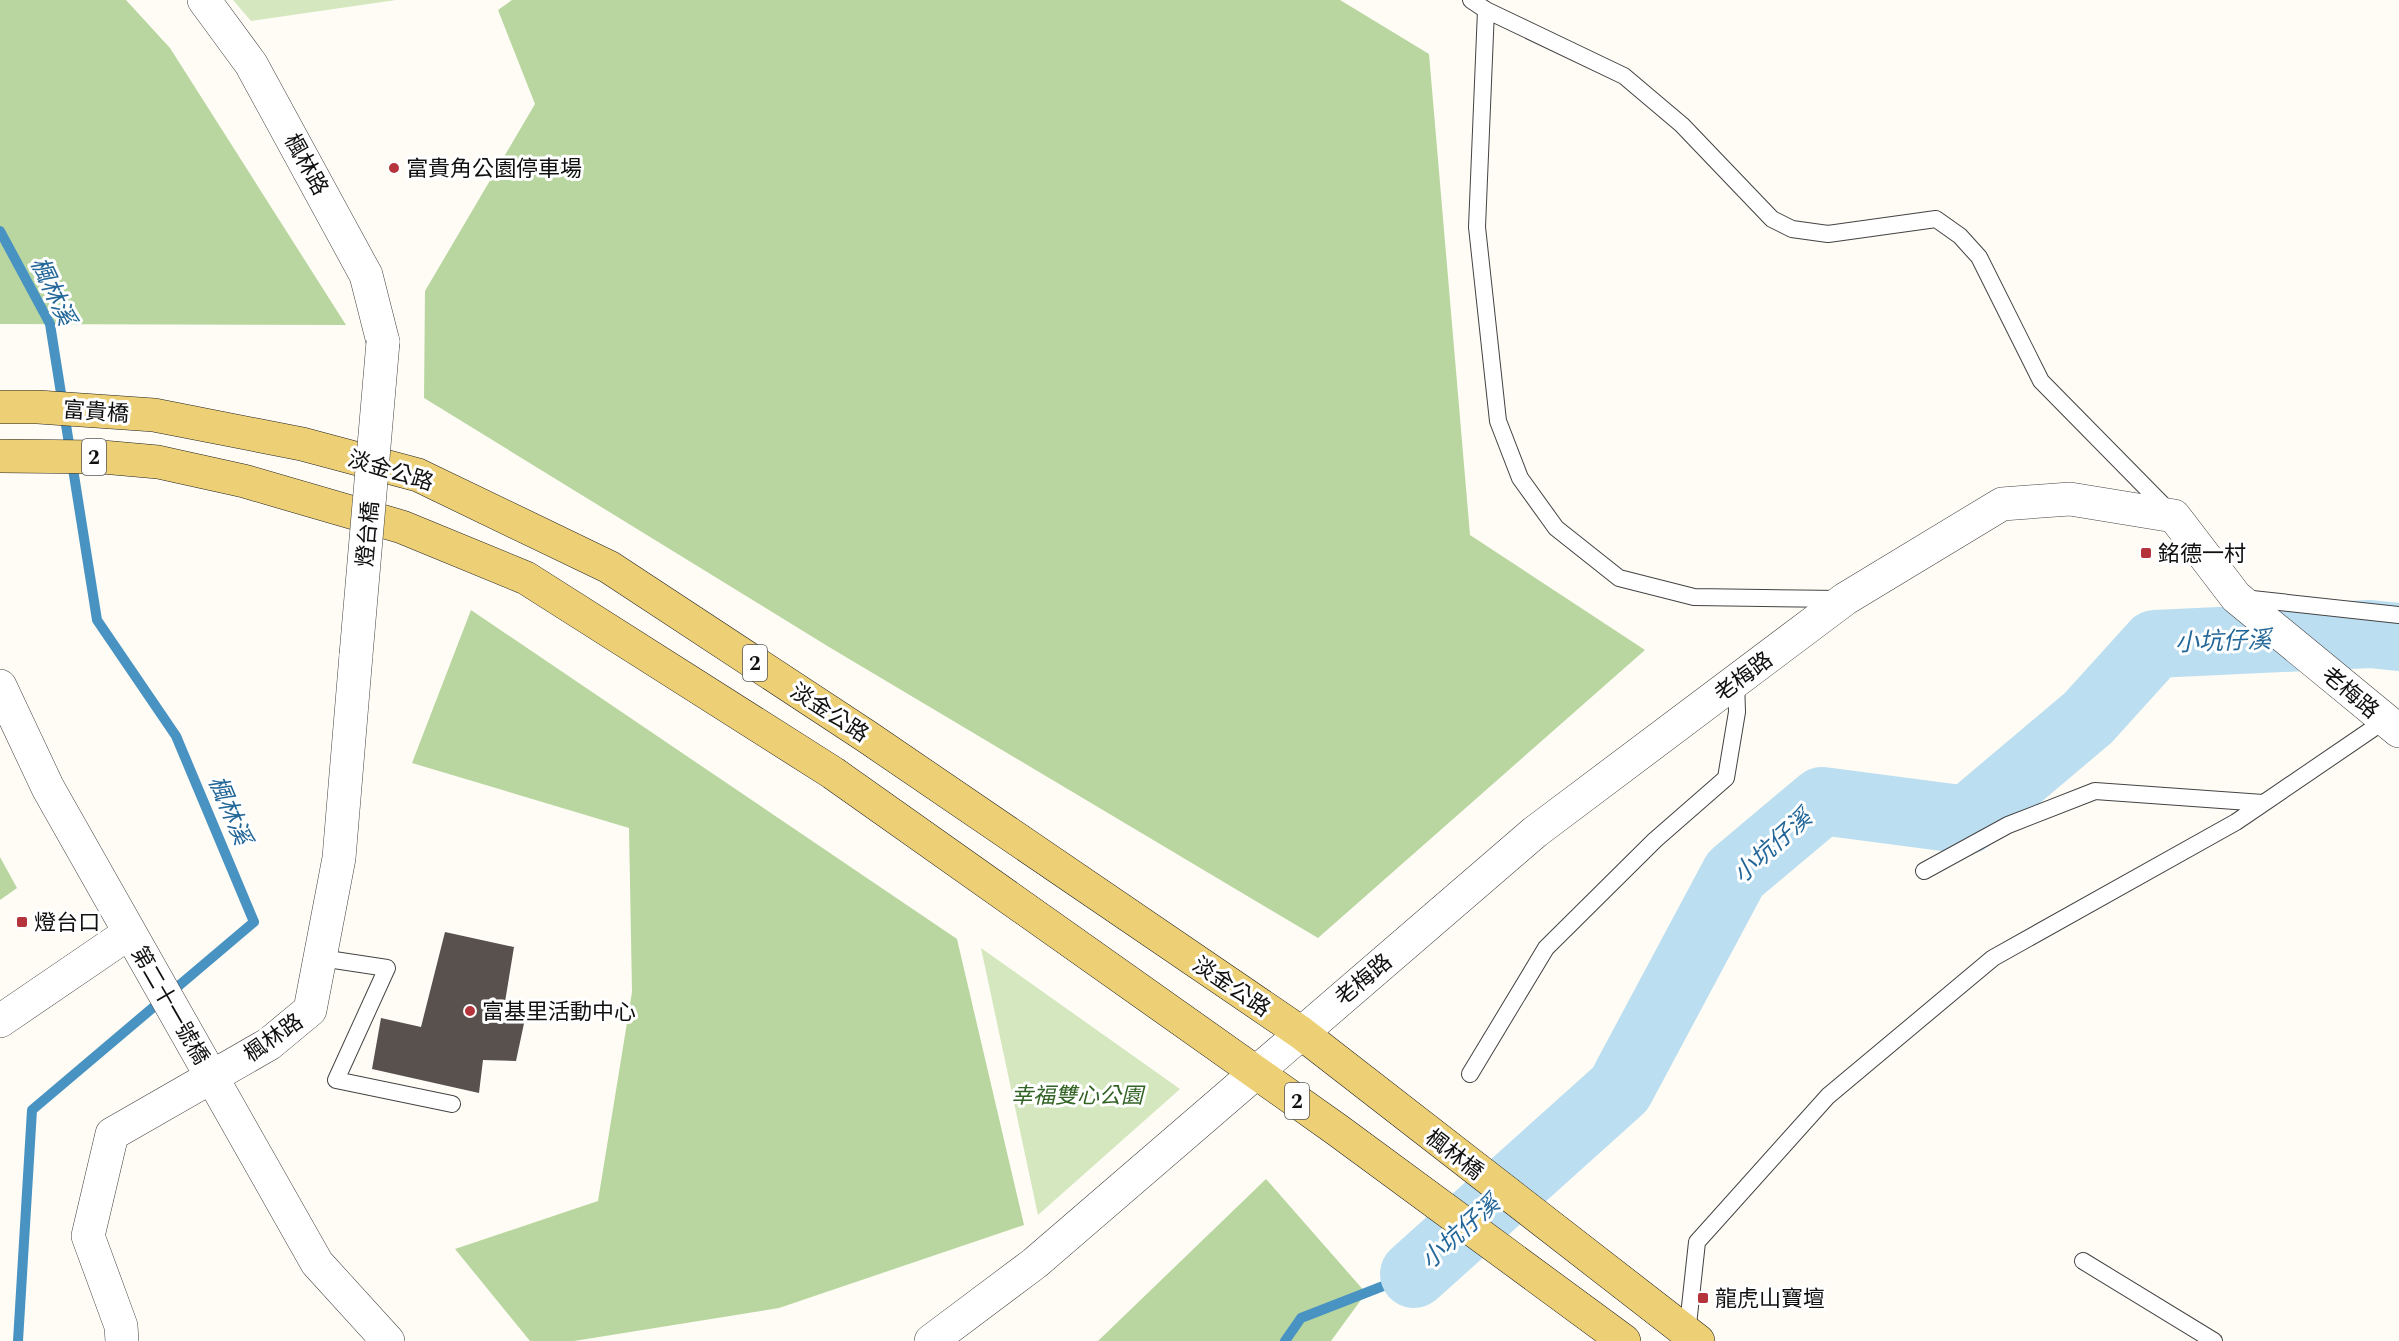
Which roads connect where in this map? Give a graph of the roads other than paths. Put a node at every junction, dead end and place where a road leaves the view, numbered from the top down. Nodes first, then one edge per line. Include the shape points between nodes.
1 (204, 0) edge
2 (1471, 0) edge
3 (1486, 10) junction
4 (383, 342) joint
5 (0, 407) edge
6 (154, 415) joint
7 (15, 455) edge
8 (2174, 516) junction
9 (2236, 597) junction
10 (1845, 599) junction
11 (2399, 615) edge
12 (356, 655) joint
13 (1736, 681) junction
14 (0, 686) edge
15 (2392, 726) edge
16 (2263, 803) junction
17 (1924, 871) dead end
18 (129, 933) junction
19 (321, 958) junction
20 (0, 1021) edge
21 (1300, 1032) junction
22 (1257, 1074) junction
23 (1470, 1074) dead end
24 (213, 1076) junction
25 (1355, 1077) joint
26 (452, 1104) dead end
27 (2083, 1261) dead end
28 (1691, 1338) edge
29 (122, 1341) edge
30 (388, 1341) edge
31 (931, 1341) edge
32 (1624, 1341) edge
33 (2214, 1341) edge

1 - 4 street, 楓林路 via 251,64 366,274
2 - 3 lane
3 - 8 lane via 1624,76 1682,125 1772,219 1792,229 1828,234 1936,219 1960,236 1979,257 2041,381
3 - 10 lane via 1477,227 1498,421 1520,478 1556,528 1619,578 1694,597
4 - 12 street, 燈台橋, bridge
5 - 6 main road, 富貴橋 / 2
6 - 21 main road, 淡金公路 / 2 via 302,444 418,475 609,567 875,742
7 - 22 main road, 富貴橋 / 2 via 158,462 244,481 402,527 526,578 833,773
8 - 9 street
8 - 10 street, 老梅路 via 2070,499 2002,504
9 - 11 lane
9 - 15 street, 老梅路
10 - 13 street, 老梅路
12 - 19 street, 楓林路 via 339,858
13 - 21 street, 老梅路 via 1535,832
13 - 23 lane via 1737,712 1726,778 1655,840 1546,948
14 - 18 street, 第二十一號橋 via 48,788
15 - 16 lane
16 - 17 lane via 2095,791 2008,825
16 - 28 lane via 2236,822 1993,958 1828,1096 1697,1242
18 - 20 street
18 - 24 street, 第二十一號橋
19 - 24 street, 楓林路 via 310,1010 269,1044
19 - 26 lane via 387,968 336,1080
21 - 22 street, 老梅路
21 - 25 main road, 淡金公路 / 2
22 - 31 street, 老梅路 via 1035,1263
22 - 32 main road, 2
24 - 29 street, 楓林路 via 112,1134 88,1236 121,1326
24 - 30 street, 第二十一號橋 via 317,1263
25 - 28 main road, 楓林橋 / 2
27 - 33 lane

